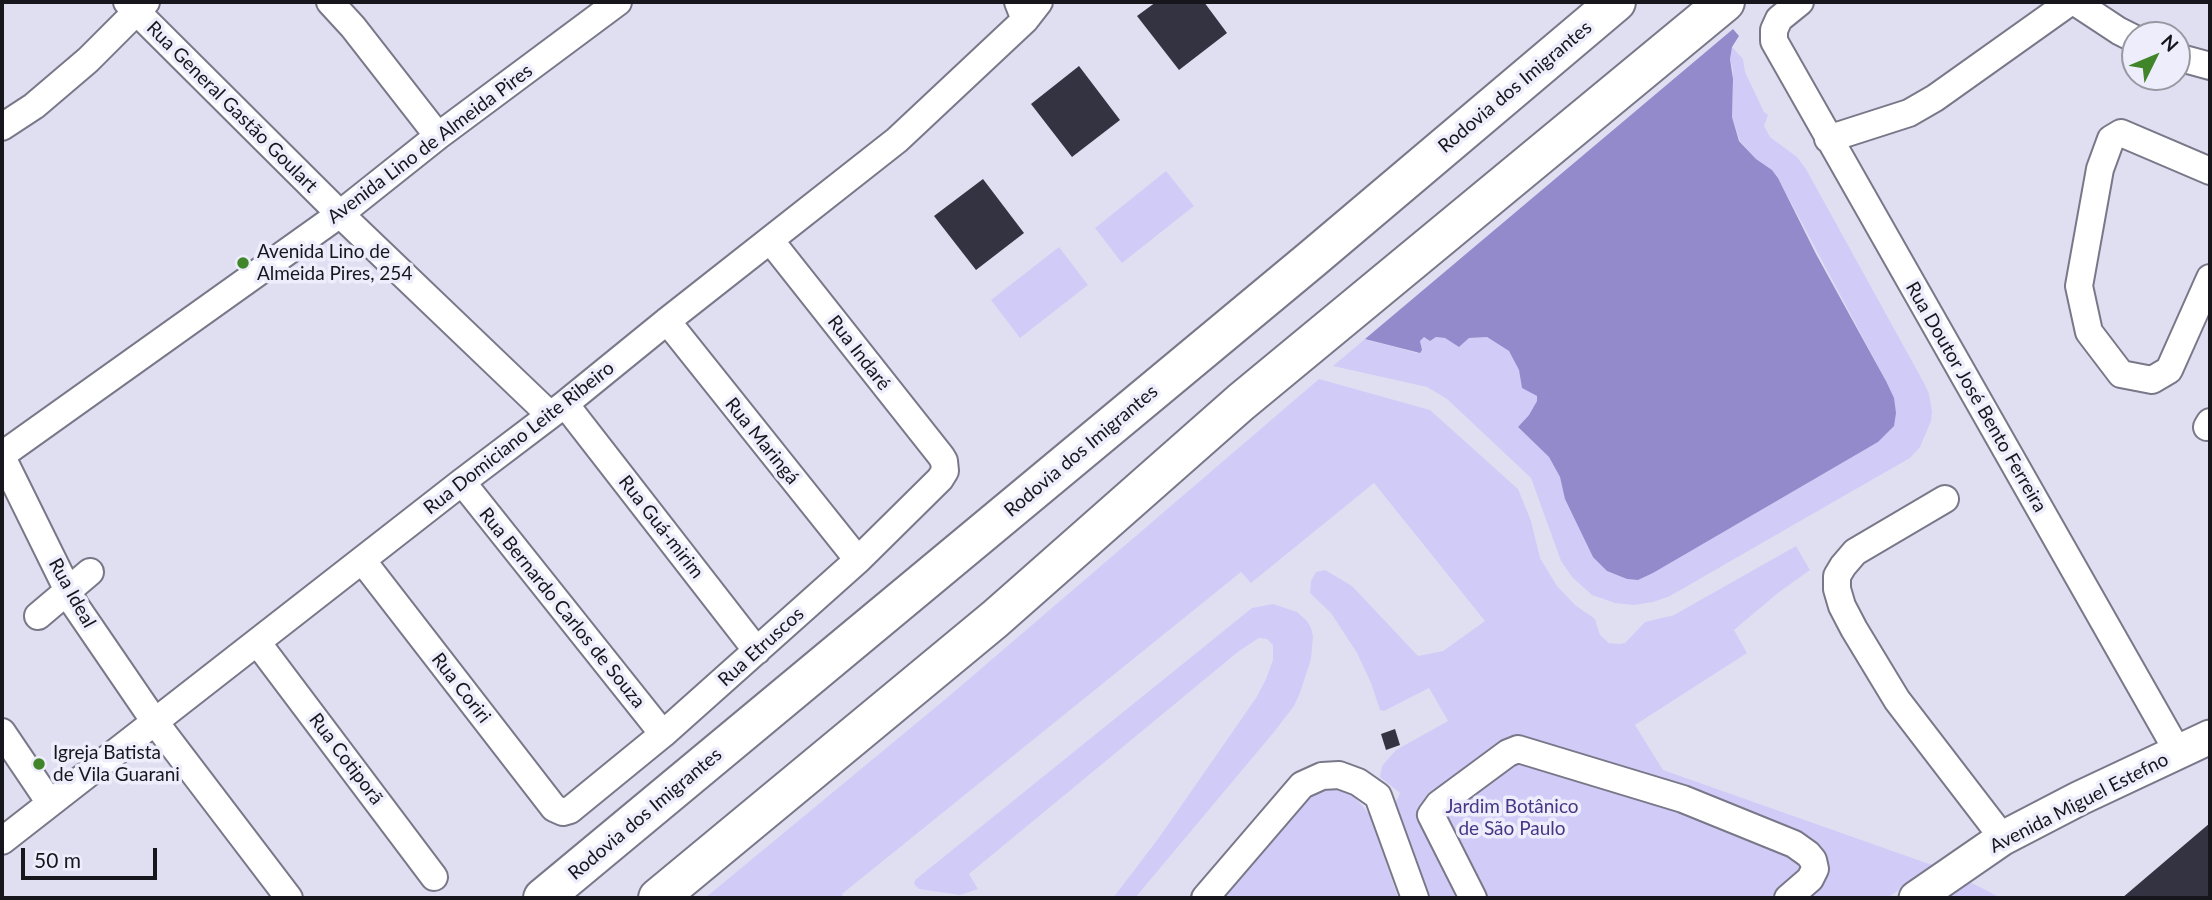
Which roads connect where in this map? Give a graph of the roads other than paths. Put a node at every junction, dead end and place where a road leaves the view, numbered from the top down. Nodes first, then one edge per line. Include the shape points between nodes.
1 (330, 2) edge
2 (618, 2) edge
3 (1616, 2) edge
4 (1725, 2) edge
5 (1800, 2) edge
6 (2072, 2) edge
7 (137, 5) edge
8 (1027, 8) edge
9 (2121, 32) edge
10 (2191, 61) edge
11 (2210, 66) edge
12 (2, 127) edge
13 (438, 136) junction
14 (1828, 139) junction
15 (2210, 171) edge
16 (340, 214) junction
17 (770, 240) junction
18 (2210, 278) edge
19 (667, 321) junction
20 (557, 410) junction
21 (2, 456) edge
22 (945, 466) joint
23 (461, 482) junction
24 (1945, 499) dead end
25 (362, 560) junction
26 (858, 560) junction
27 (90, 572) dead end
28 (68, 591) junction
29 (38, 616) dead end
30 (257, 642) junction
31 (757, 651) junction
32 (155, 722) junction
33 (2, 732) edge
34 (663, 734) junction
35 (2210, 737) edge
36 (2178, 752) junction
37 (50, 803) junction
38 (563, 812) joint
39 (2003, 838) junction
40 (2, 841) edge
41 (434, 877) dead end
42 (289, 898) edge
43 (543, 898) edge
44 (658, 898) edge
45 (1205, 898) edge
46 (1415, 898) edge
47 (1473, 898) edge
48 (1788, 898) edge
49 (1916, 898) edge

1 - 13 street
2 - 13 street, Avenida Lino de Almeida Pires
3 - 43 highway, Rodovia dos Imigrantes
4 - 44 highway via 1241,402 995,619
5 - 14 street, Rua Doutor José Bento Ferreira via 1779,19 1774,41
6 - 9 street
6 - 14 street via 1909,113
7 - 12 street via 88,60
7 - 16 street, Rua General Gastão Goulart
8 - 17 street, Rua Domiciano Leite Ribeiro via 897,140
10 - 11 street
13 - 16 street, Avenida Lino de Almeida Pires
14 - 36 street, Rua Doutor José Bento Ferreira
15 - 18 street via 2121,133 2111,139 2100,169 2079,286 2089,332 2121,373 2152,380 2169,370
16 - 20 street, Rua General Gastão Goulart
16 - 21 street, Avenida Lino de Almeida Pires
17 - 19 street, Rua Domiciano Leite Ribeiro
17 - 22 street, Rua Indaré
19 - 20 street, Rua Domiciano Leite Ribeiro
19 - 26 street, Rua Maringá
20 - 23 street, Rua Domiciano Leite Ribeiro
20 - 31 street, Rua Guá-mirim
21 - 28 street, Rua Ideal
22 - 26 street, Rua Etruscos via 940,479
23 - 25 street, Rua Domiciano Leite Ribeiro
23 - 34 street, Rua Bernardo Carlos de Souza
24 - 39 street via 1855,552 1837,576 1837,589 1854,629 1897,700
25 - 30 street, Rua Domiciano Leite Ribeiro
25 - 38 street, Rua Coriri via 555,808
26 - 31 street, Rua Etruscos
27 - 28 street
28 - 29 street
28 - 32 street, Rua Ideal
30 - 32 street, Rua Domiciano Leite Ribeiro
30 - 41 street, Rua Cotiporã
31 - 34 street, Rua Etruscos
32 - 37 street, Rua Domiciano Leite Ribeiro
32 - 42 street, Rua Ideal
33 - 37 street
34 - 38 street, Rua Etruscos
35 - 36 main road, Avenida Miguel Estefno
36 - 39 main road, Avenida Miguel Estefno
37 - 40 street, Rua Domiciano Leite Ribeiro
39 - 49 main road, Avenida Miguel Estefno
45 - 46 street via 1302,785 1339,775 1378,796
47 - 48 street via 1431,815 1439,804 1518,749 1683,799 1794,844 1808,854 1815,869

